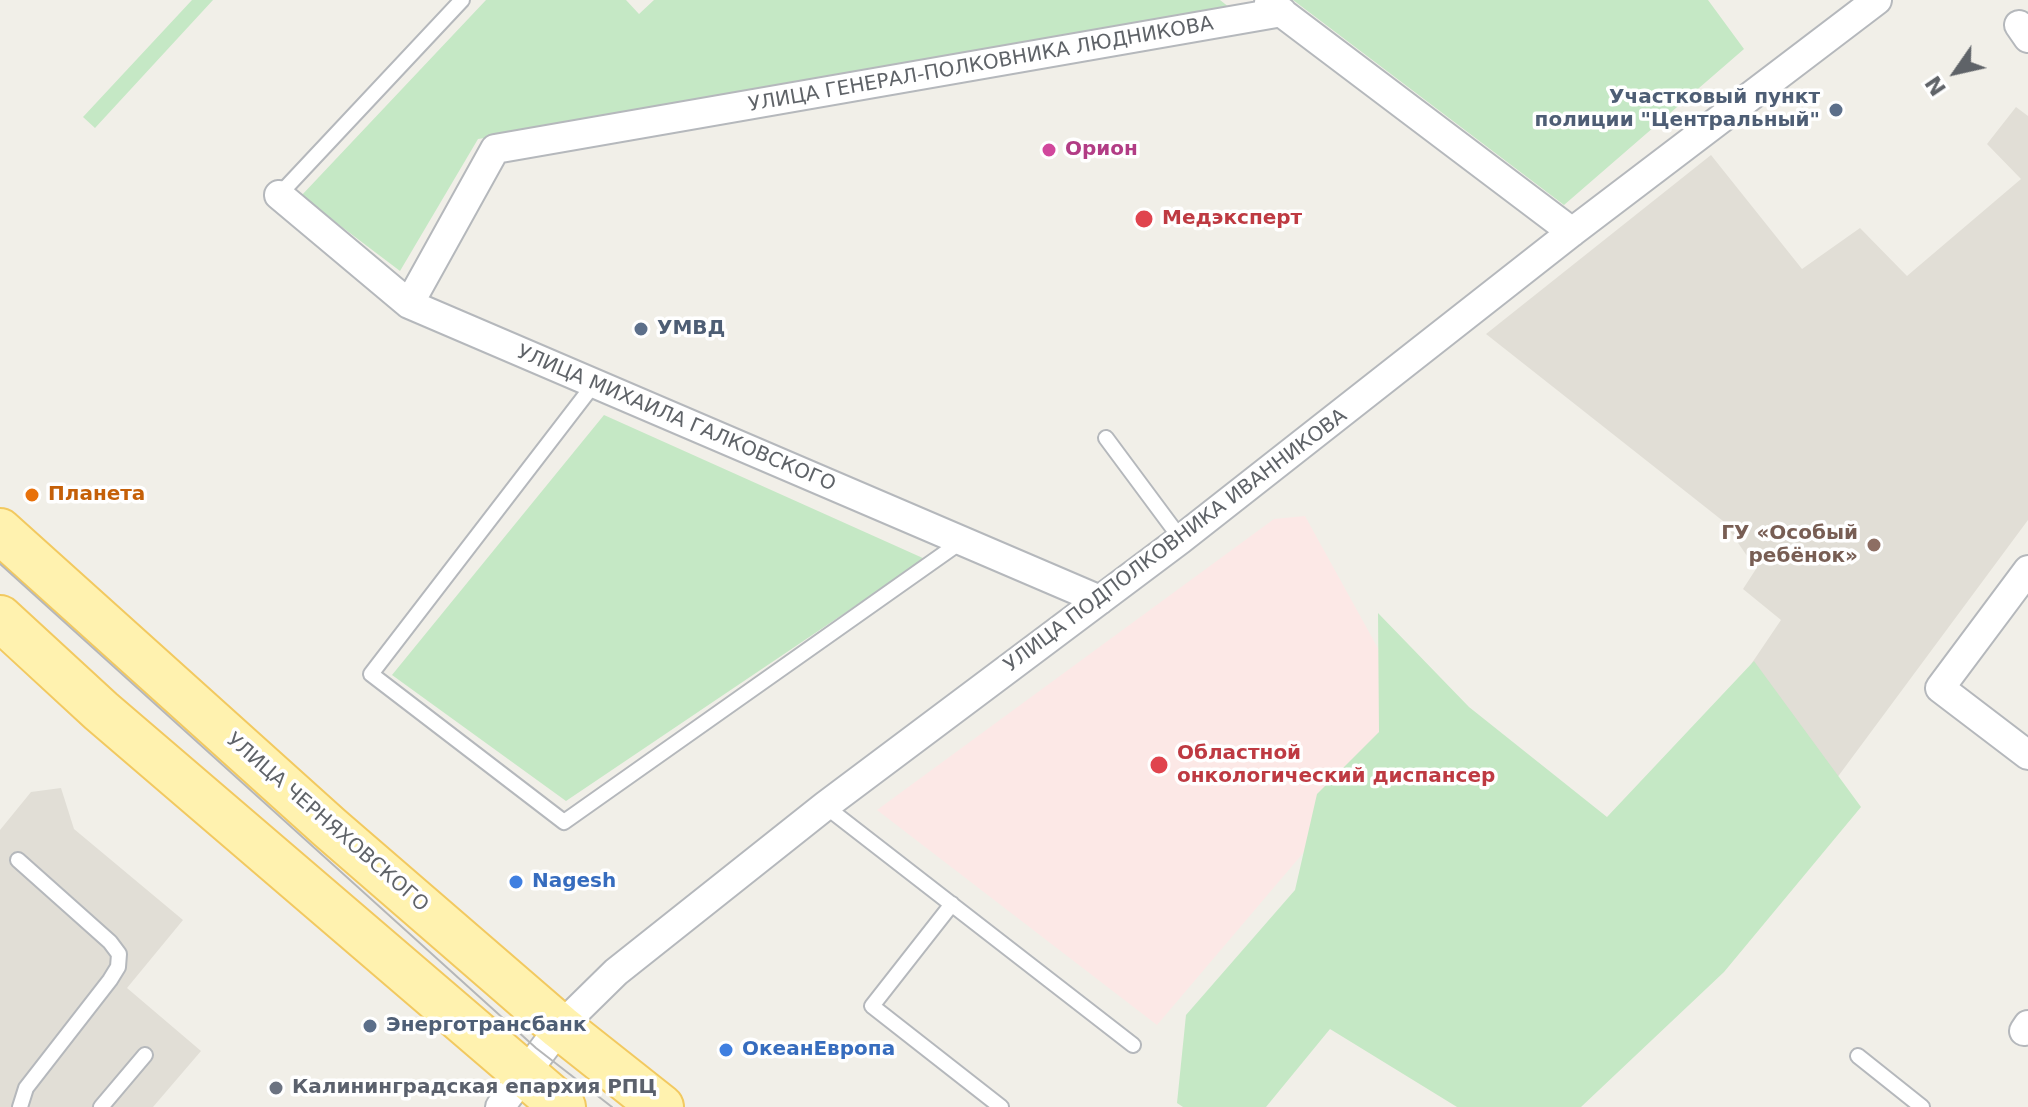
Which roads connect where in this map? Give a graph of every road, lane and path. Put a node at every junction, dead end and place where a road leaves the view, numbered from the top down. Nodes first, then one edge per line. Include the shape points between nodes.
1 (462, 0) edge
2 (1877, 0) edge
3 (1274, 6) edge
4 (279, 195) joint
5 (1572, 232) junction
6 (409, 304) junction
7 (594, 384) junction
8 (1106, 438) dead end
9 (0, 531) edge
10 (1181, 539) junction
11 (962, 541) junction
12 (2028, 570) edge
13 (1100, 600) junction
14 (0, 618) edge
15 (2028, 755) edge
16 (825, 806) junction
17 (18, 860) dead end
18 (952, 904) junction
19 (560, 1027) junction
20 (1133, 1045) dead end
21 (145, 1055) dead end
22 (1858, 1056) dead end
23 (512, 1092) edge
24 (20, 1107) edge
25 (101, 1107) edge
26 (563, 1107) edge
27 (661, 1107) edge
28 (1001, 1107) edge
29 (1922, 1107) edge

1 - 4 lane
2 - 5 street, УЛИЦА ПОДПОЛКОВНИКА ИВАННИКОВА
3 - 5 street, УЛИЦА ГЕНЕРАЛ-ПОЛКОВНИКА ЛЮДНИКОВА
3 - 6 street, УЛИЦА ГЕНЕРАЛ-ПОЛКОВНИКА ЛЮДНИКОВА via 495,149
4 - 6 street, УЛИЦА МИХАИЛА ГАЛКОВСКОГО
5 - 10 street, УЛИЦА ПОДПОЛКОВНИКА ИВАННИКОВА
6 - 7 street, УЛИЦА МИХАИЛА ГАЛКОВСКОГО
7 - 11 street, УЛИЦА МИХАИЛА ГАЛКОВСКОГО
7 - 11 lane via 371,674 564,822
8 - 10 lane
9 - 19 main road, УЛИЦА ЧЕРНЯХОВСКОГО
10 - 13 street, УЛИЦА ПОДПОЛКОВНИКА ИВАННИКОВА
11 - 13 street, УЛИЦА МИХАИЛА ГАЛКОВСКОГО
12 - 15 street via 1940,688
13 - 16 street, УЛИЦА ПОДПОЛКОВНИКА ИВАННИКОВА
14 - 23 main road
16 - 18 lane
16 - 19 street, УЛИЦА ПОДПОЛКОВНИКА ИВАННИКОВА via 616,972
17 - 24 lane via 119,954 110,980 26,1088
18 - 20 lane
18 - 28 lane via 872,1006
19 - 23 street, УЛИЦА ПОДПОЛКОВНИКА ИВАННИКОВА
19 - 27 main road, УЛИЦА ЧЕРНЯХОВСКОГО
21 - 25 lane
22 - 29 lane
23 - 26 main road

